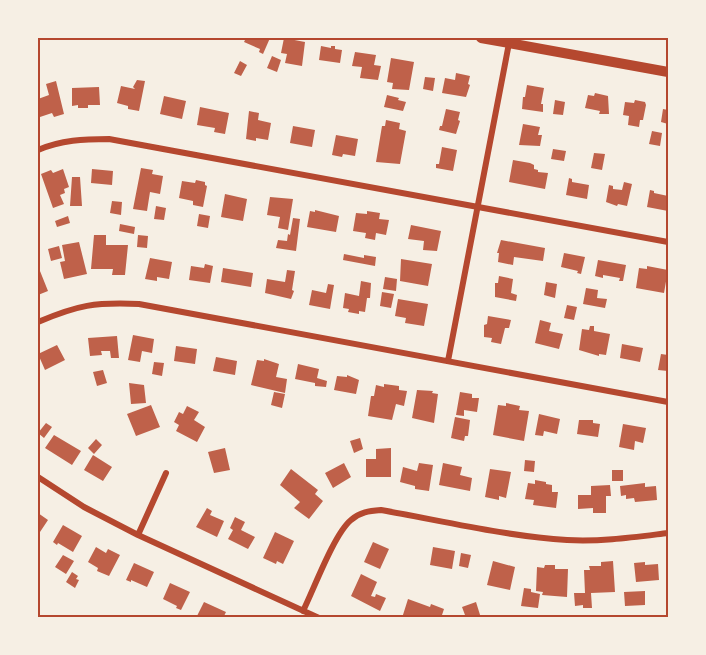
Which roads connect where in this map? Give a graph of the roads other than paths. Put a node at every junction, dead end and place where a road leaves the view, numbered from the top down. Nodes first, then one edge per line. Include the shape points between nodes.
1 (481, 38) edge
2 (509, 40) edge
3 (669, 72) edge
4 (38, 150) edge
5 (478, 207) junction
6 (669, 242) edge
7 (38, 322) edge
8 (448, 361) junction
9 (669, 402) edge
10 (166, 473) dead end
11 (38, 477) edge
12 (669, 533) edge
13 (138, 535) junction
14 (303, 611) junction
15 (319, 618) edge

1 - 2 street
2 - 3 street
2 - 5 street
4 - 5 street via 67,141 109,139
5 - 6 street
5 - 8 street
7 - 8 street via 91,304 139,304
8 - 9 street
10 - 13 street
11 - 13 street
12 - 14 street via 569,540 367,511 352,519 339,535
13 - 14 street
14 - 15 street

